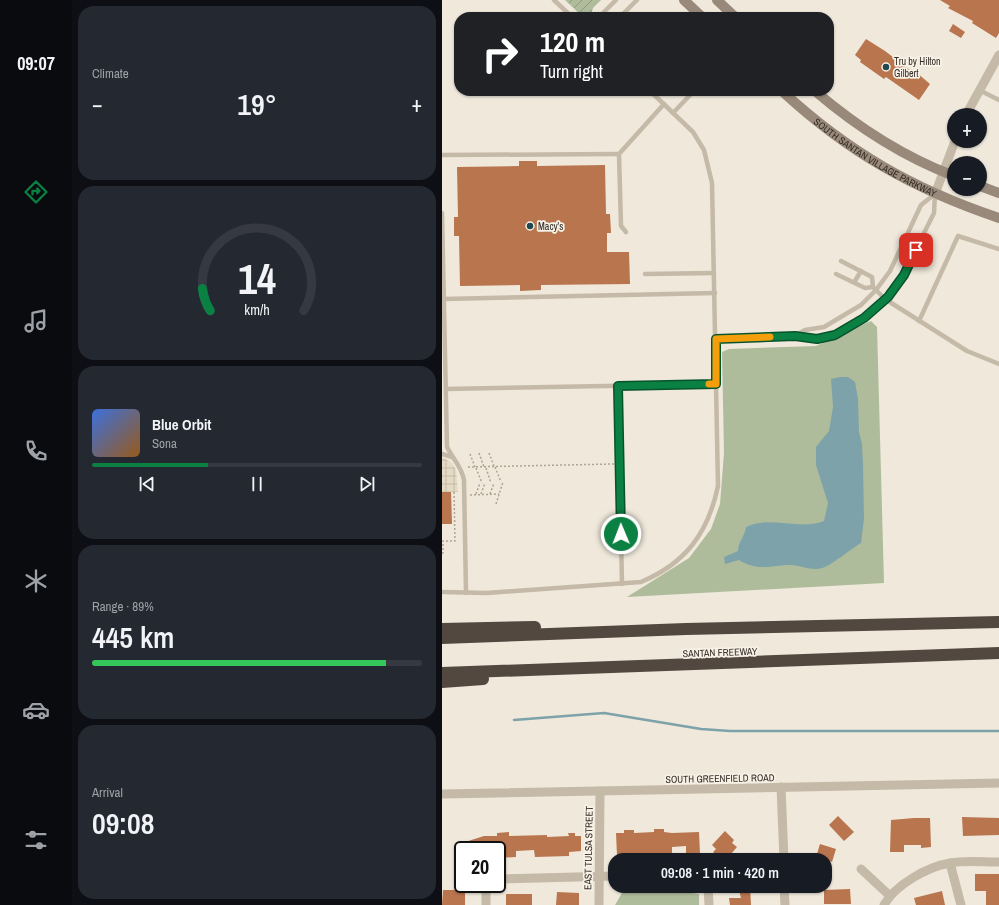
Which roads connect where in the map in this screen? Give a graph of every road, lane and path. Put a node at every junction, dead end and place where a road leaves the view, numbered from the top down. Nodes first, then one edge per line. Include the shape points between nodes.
1 (554, 0) edge
2 (616, 0) edge
3 (637, 0) edge
4 (684, 0) edge
5 (717, 0) edge
6 (567, 12) edge
7 (604, 12) edge
8 (625, 12) edge
9 (697, 12) edge
10 (730, 12) edge
11 (999, 55) edge
12 (979, 90) junction
13 (655, 96) edge
14 (689, 96) edge
15 (787, 96) edge
16 (822, 96) edge
17 (999, 100) edge
18 (664, 104) junction
19 (970, 108) edge
20 (673, 113) junction
21 (952, 148) edge
22 (619, 154) junction
23 (442, 155) edge
24 (943, 172) junction
25 (947, 173) edge
26 (987, 189) edge
27 (999, 193) edge
28 (935, 194) junction
29 (442, 213) edge
30 (999, 218) edge
31 (442, 228) edge
32 (626, 232) dead end
33 (999, 249) edge
34 (841, 261) dead end
35 (861, 271) junction
36 (714, 273) junction
37 (645, 274) dead end
38 (836, 274) dead end
39 (855, 281) junction
40 (874, 289) junction
41 (715, 293) junction
42 (444, 299) junction
43 (886, 299) junction
44 (919, 320) junction
45 (795, 336) junction
46 (716, 339) junction
47 (444, 348) edge
48 (999, 364) edge
49 (716, 384) junction
50 (618, 386) junction
51 (446, 389) junction
52 (444, 415) edge
53 (489, 453) dead end
54 (442, 454) edge
55 (470, 454) dead end
56 (479, 454) dead end
57 (452, 457) junction
58 (614, 464) dead end
59 (468, 467) dead end
60 (476, 467) junction
61 (485, 467) junction
62 (494, 467) junction
63 (485, 483) dead end
64 (454, 492) dead end
65 (470, 494) dead end
66 (476, 494) junction
67 (481, 494) junction
68 (490, 494) junction
69 (499, 494) junction
70 (454, 495) junction
71 (458, 495) dead end
72 (496, 504) dead end
73 (442, 553) edge
74 (622, 584) junction
75 (442, 592) edge
76 (466, 593) junction
77 (999, 622) edge
78 (442, 629) edge
79 (686, 629) junction
80 (442, 638) edge
81 (999, 653) edge
82 (516, 670) junction
83 (442, 673) edge
84 (442, 682) edge
85 (999, 783) edge
86 (781, 787) junction
87 (600, 791) junction
88 (442, 794) edge
89 (784, 853) edge
90 (999, 862) edge
91 (950, 863) junction
92 (861, 869) dead end
93 (600, 875) junction
94 (608, 876) edge
95 (506, 879) edge
96 (486, 893) edge
97 (708, 893) edge
98 (784, 893) edge
99 (889, 895) junction
100 (486, 905) edge
101 (598, 905) edge
102 (709, 905) edge
103 (785, 905) edge
104 (884, 905) edge
105 (961, 905) edge

1 - 6 lane
2 - 7 lane
3 - 8 lane
4 - 9 main road
5 - 10 main road
11 - 12 street
12 - 17 lane
12 - 19 street
13 - 18 lane
14 - 20 lane
15 - 28 main road, SOUTH SANTAN VILLAGE PARKWAY via 811,118 852,148
16 - 24 main road, SOUTH SANTAN VILLAGE PARKWAY via 879,137
18 - 20 lane
18 - 22 lane
20 - 36 lane via 693,132 708,160 712,183
21 - 24 street
22 - 23 lane
22 - 32 lane via 621,226
24 - 25 main road, SOUTH SANTAN VILLAGE PARKWAY
24 - 28 street
26 - 27 main road
28 - 30 main road, SOUTH SANTAN VILLAGE PARKWAY
28 - 40 lane via 922,205 890,271
28 - 43 lane via 934,213 904,275
29 - 31 lane
31 - 42 lane
33 - 44 lane via 958,236
34 - 35 lane
35 - 39 lane
35 - 40 lane via 872,277
36 - 37 lane
36 - 41 lane
38 - 39 lane
39 - 40 lane via 865,288
40 - 43 lane
40 - 45 lane via 861,305 824,327 805,330
41 - 42 lane
41 - 46 lane
42 - 47 lane
43 - 44 lane
43 - 45 lane via 864,318 835,335 817,339
44 - 48 lane via 967,351
45 - 46 lane
46 - 49 lane
47 - 51 lane
49 - 50 lane
49 - 74 lane via 718,486 705,528 682,556 663,572 641,582
50 - 51 lane
50 - 74 lane
51 - 52 lane
52 - 57 lane via 447,447
53 - 62 path
54 - 57 lane
55 - 60 path
56 - 61 path
57 - 76 lane via 462,470 464,480
58 - 62 path
59 - 60 path
60 - 61 path
60 - 66 path via 481,483
61 - 62 path
61 - 68 path via 493,483
62 - 69 path via 502,482
63 - 67 path
64 - 70 path
65 - 66 path
66 - 67 path
67 - 68 path
68 - 69 path
69 - 72 path
70 - 71 path
70 - 73 path via 455,541 443,541
74 - 76 lane
75 - 76 lane
77 - 79 highway
78 - 79 highway
79 - 80 highway
81 - 82 highway, SANTAN FREEWAY
82 - 83 highway, SANTAN FREEWAY
82 - 84 highway via 481,680
85 - 86 street, SOUTH GREENFIELD ROAD
86 - 87 street, SOUTH GREENFIELD ROAD
86 - 89 street
87 - 88 street, SOUTH GREENFIELD ROAD
87 - 93 street, EAST TULSA STREET
90 - 91 street
91 - 99 street via 908,880
91 - 105 street
92 - 99 street
93 - 94 street
93 - 95 street
93 - 101 street, EAST TULSA STREET
96 - 100 street
97 - 102 street
98 - 103 street
99 - 104 street

